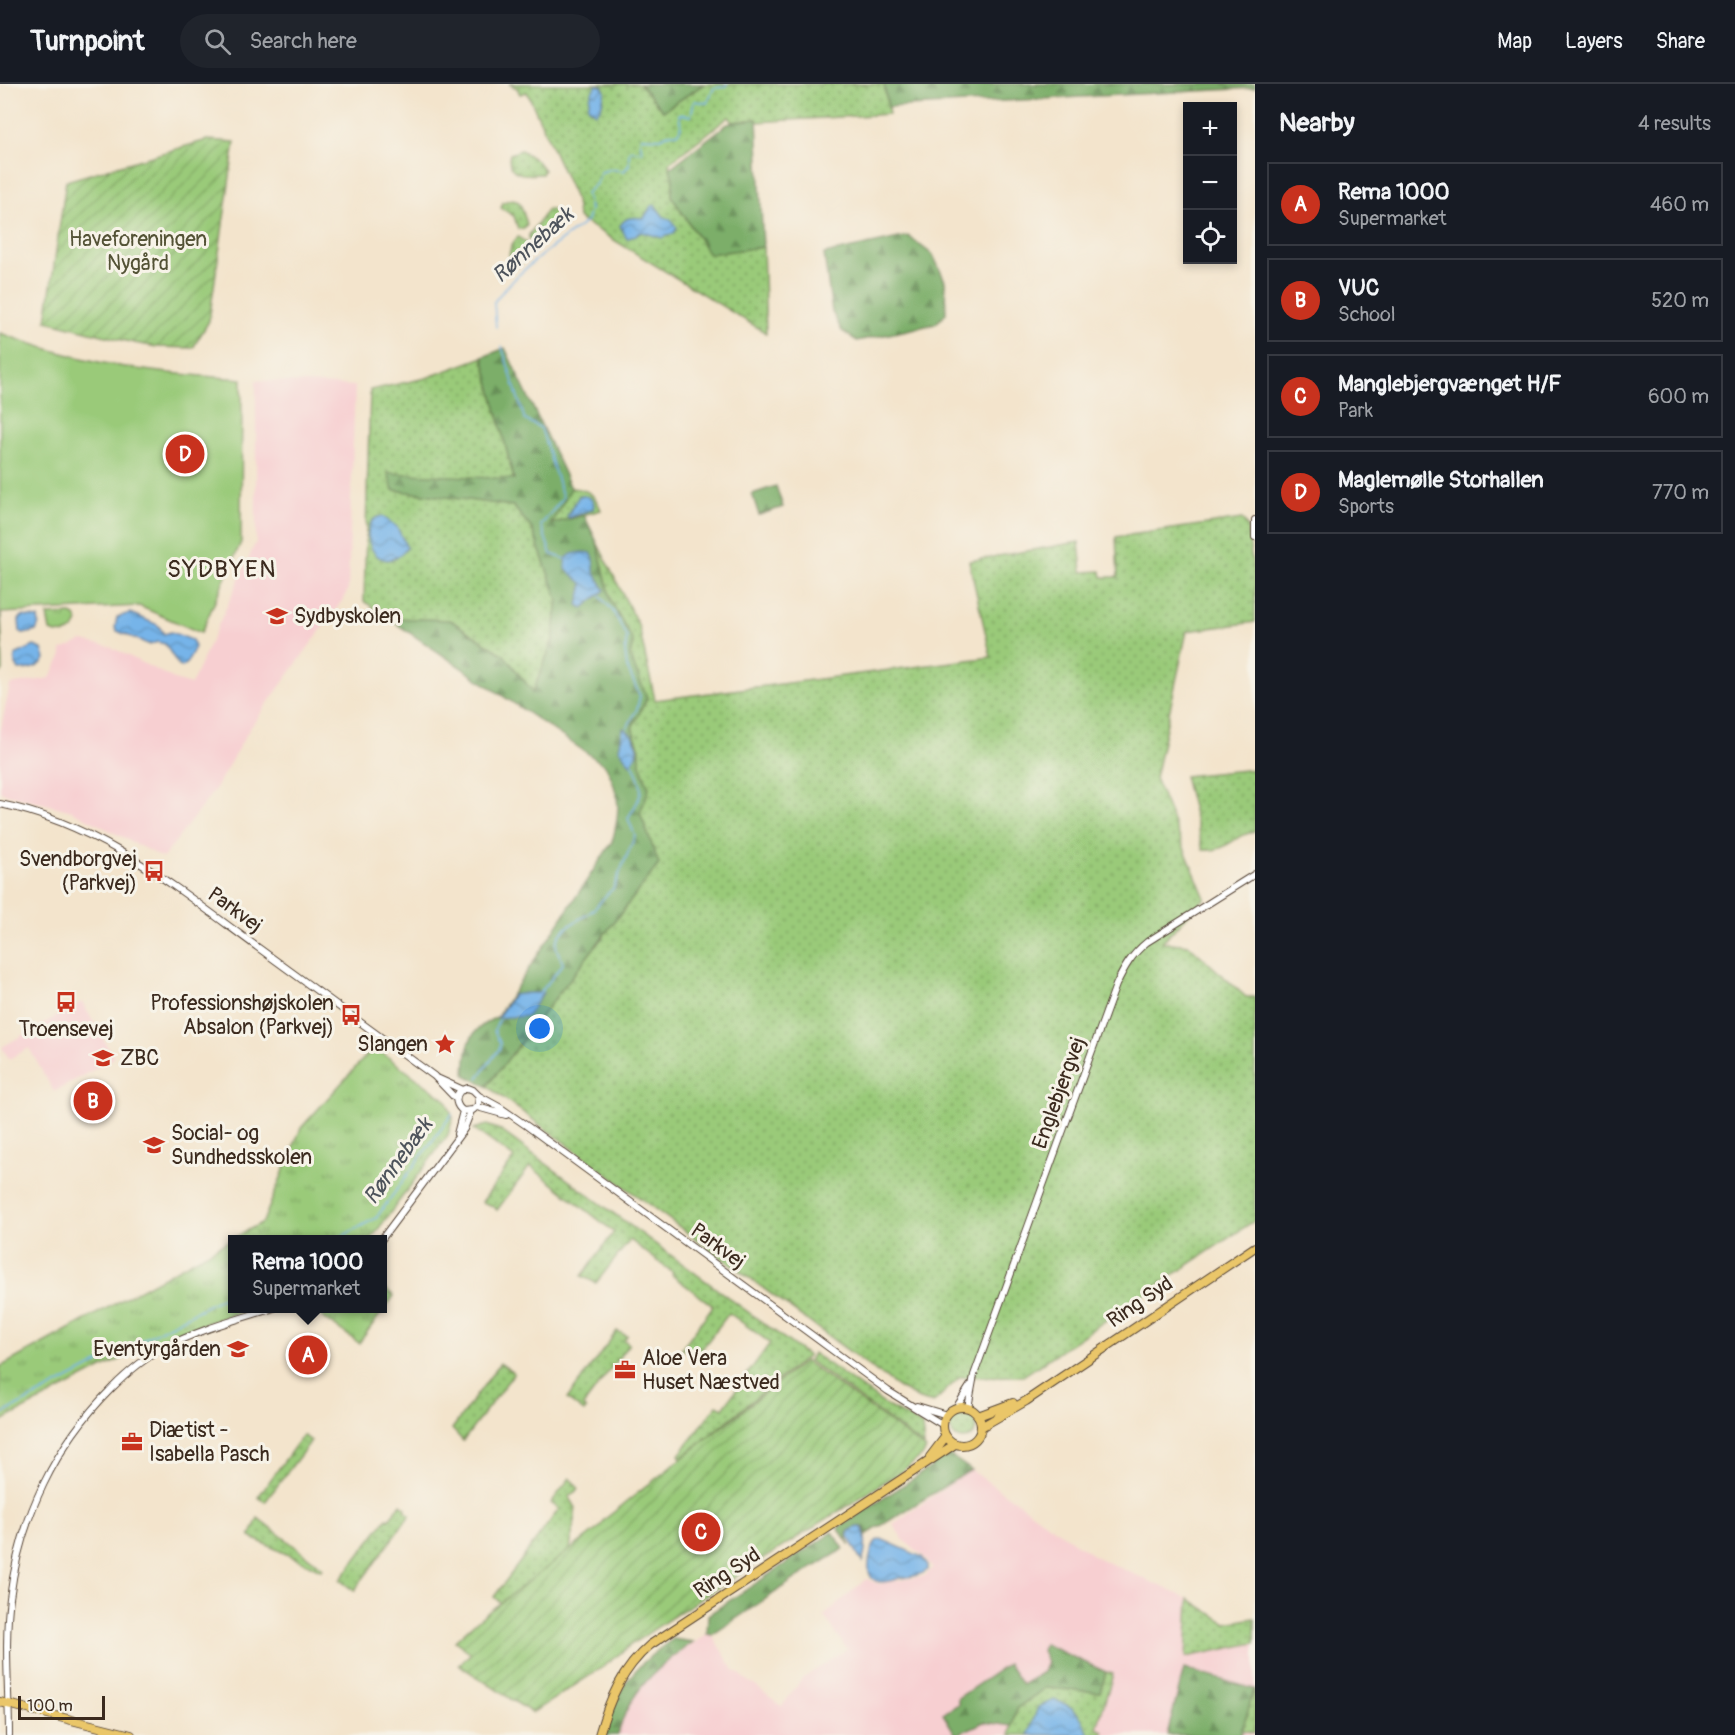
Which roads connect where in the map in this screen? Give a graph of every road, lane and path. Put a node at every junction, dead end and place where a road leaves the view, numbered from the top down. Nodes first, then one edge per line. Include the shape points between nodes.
1 (1255, 520) edge
2 (1255, 537) edge
3 (0, 804) edge
4 (1255, 874) edge
5 (434, 1076) junction
6 (463, 1090) junction
7 (479, 1096) junction
8 (456, 1099) junction
9 (474, 1109) junction
10 (463, 1111) junction
11 (510, 1115) junction
12 (454, 1140) junction
13 (384, 1235) edge
14 (1255, 1247) edge
15 (258, 1313) edge
16 (972, 1383) junction
17 (1044, 1387) junction
18 (908, 1403) junction
19 (956, 1408) junction
20 (968, 1408) junction
21 (946, 1415) junction
22 (978, 1416) junction
23 (943, 1425) junction
24 (981, 1427) junction
25 (945, 1436) junction
26 (956, 1444) junction
27 (912, 1474) junction
28 (0, 1702) edge
29 (9, 1704) junction
30 (9, 1735) edge
31 (131, 1735) edge
32 (599, 1735) edge

1 - 2 street
3 - 5 street, Parkvej via 71,826 158,873
4 - 16 street, Englebjergvej via 1147,942 1123,968
5 - 6 street, Parkvej
5 - 8 street, Parkvej
6 - 7 street via 474,1090
6 - 8 street
7 - 9 street
7 - 11 street, Parkvej
8 - 10 street
9 - 10 street
9 - 11 street, Parkvej
9 - 12 street
10 - 12 street
11 - 18 street, Parkvej
12 - 13 street
14 - 17 main road, Ring Syd
15 - 29 street via 198,1332 159,1350 105,1395 65,1445 31,1511 15,1568 8,1622
16 - 19 street, Englebjergvej
16 - 20 street, Englebjergvej
17 - 22 main road, Ring Syd
17 - 24 main road, Ring Syd
18 - 21 street, Parkvej
18 - 23 street, Parkvej
19 - 20 main road
19 - 21 main road
20 - 22 main road
21 - 23 main road
22 - 24 main road
23 - 25 main road
24 - 26 main road via 971,1443
25 - 26 main road
25 - 27 main road, Ring Syd
26 - 27 main road, Ring Syd
27 - 32 main road, Ring Syd via 650,1645 623,1675
28 - 29 main road
29 - 30 street
29 - 31 main road

